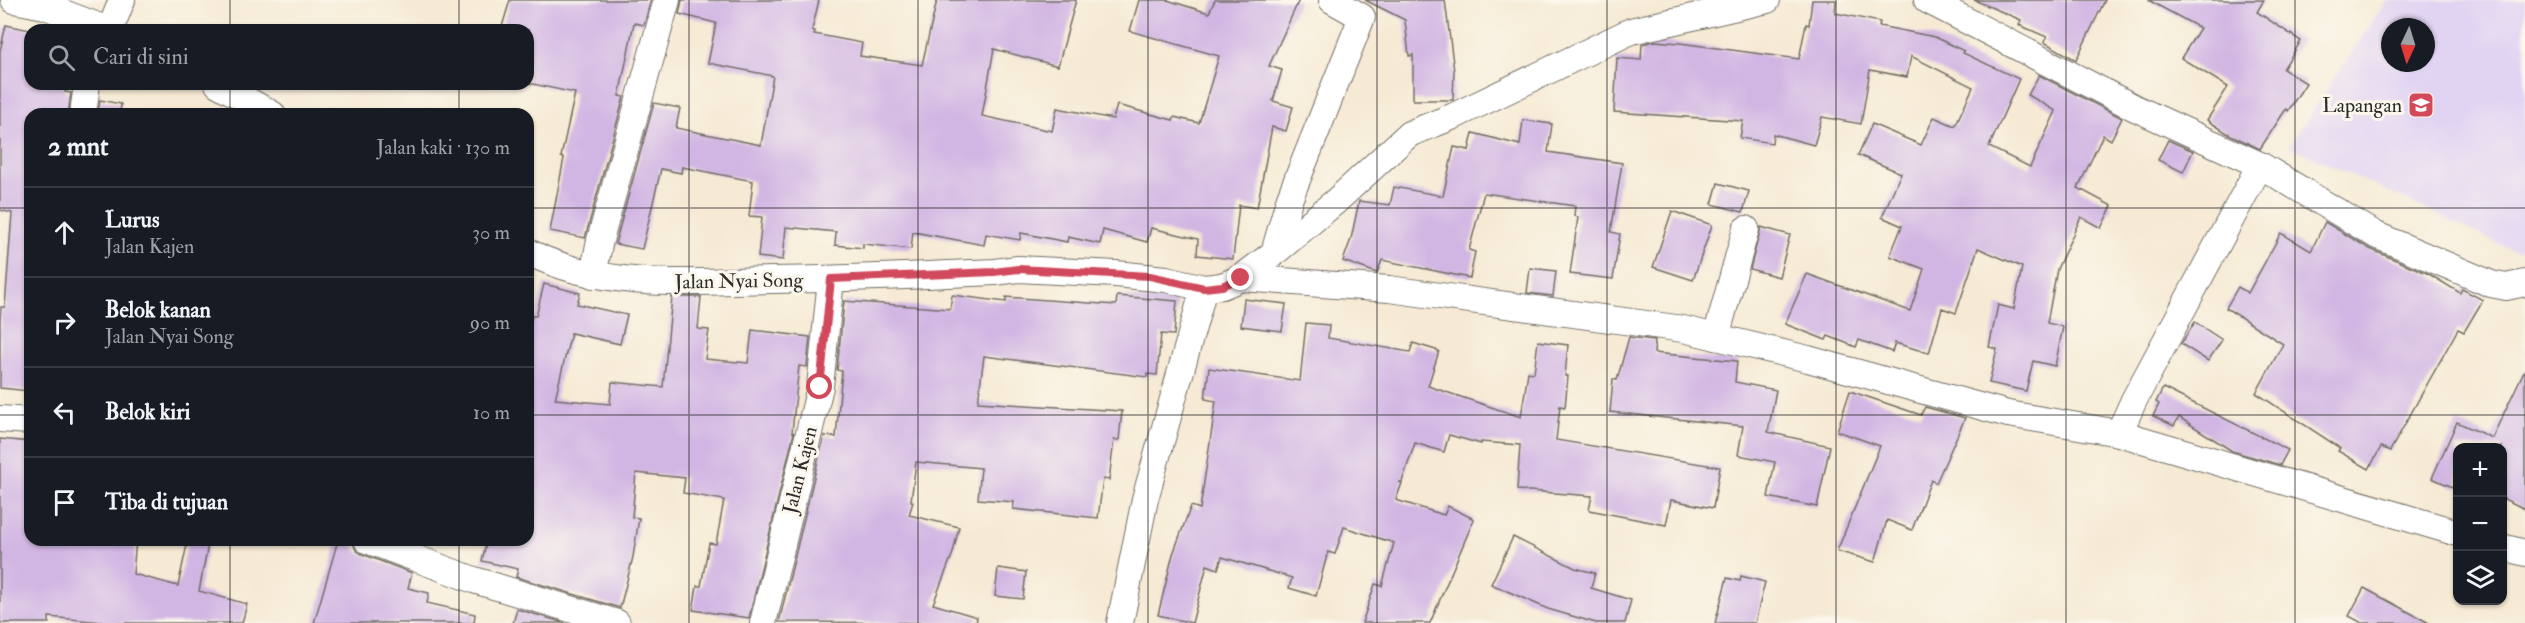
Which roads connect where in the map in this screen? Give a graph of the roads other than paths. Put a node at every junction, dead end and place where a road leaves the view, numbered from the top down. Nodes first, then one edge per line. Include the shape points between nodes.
1 (14, 0) edge
2 (122, 0) edge
3 (667, 0) edge
4 (1332, 0) edge
5 (1767, 0) edge
6 (1927, 0) edge
7 (92, 24) edge
8 (105, 24) edge
9 (86, 90) edge
10 (229, 90) edge
11 (84, 108) edge
12 (261, 108) edge
13 (2260, 165) junction
14 (1746, 229) dead end
15 (1274, 253) junction
16 (534, 255) edge
17 (593, 275) junction
18 (1241, 278) junction
19 (831, 279) junction
20 (2525, 283) edge
21 (1204, 288) junction
22 (1716, 337) junction
23 (0, 419) edge
24 (24, 421) edge
25 (2119, 433) junction
26 (2453, 532) edge
27 (384, 546) edge
28 (2507, 548) edge
29 (2525, 553) edge
30 (617, 623) edge
31 (763, 623) edge
32 (1120, 623) edge

1 - 7 street via 45,6
2 - 8 street
3 - 17 street via 617,174
4 - 15 street via 1362,17 1289,200
5 - 15 street via 1631,31 1409,134
6 - 13 street via 2134,108
9 - 11 street
10 - 12 street
13 - 20 street via 2376,235 2491,284 2506,287
13 - 25 street
14 - 22 street
15 - 18 street
16 - 17 street, Jalan Nyai Song via 562,268
17 - 19 street, Jalan Nyai Song via 679,282
18 - 21 street
18 - 22 street via 1389,289 1611,317
19 - 21 street, Jalan Nyai Song via 1018,269 1150,276
19 - 31 street, Jalan Kajen via 820,387
21 - 32 street via 1145,499
22 - 25 street via 2008,414
23 - 24 street
25 - 26 street via 2244,463
27 - 30 street via 474,580
28 - 29 street

